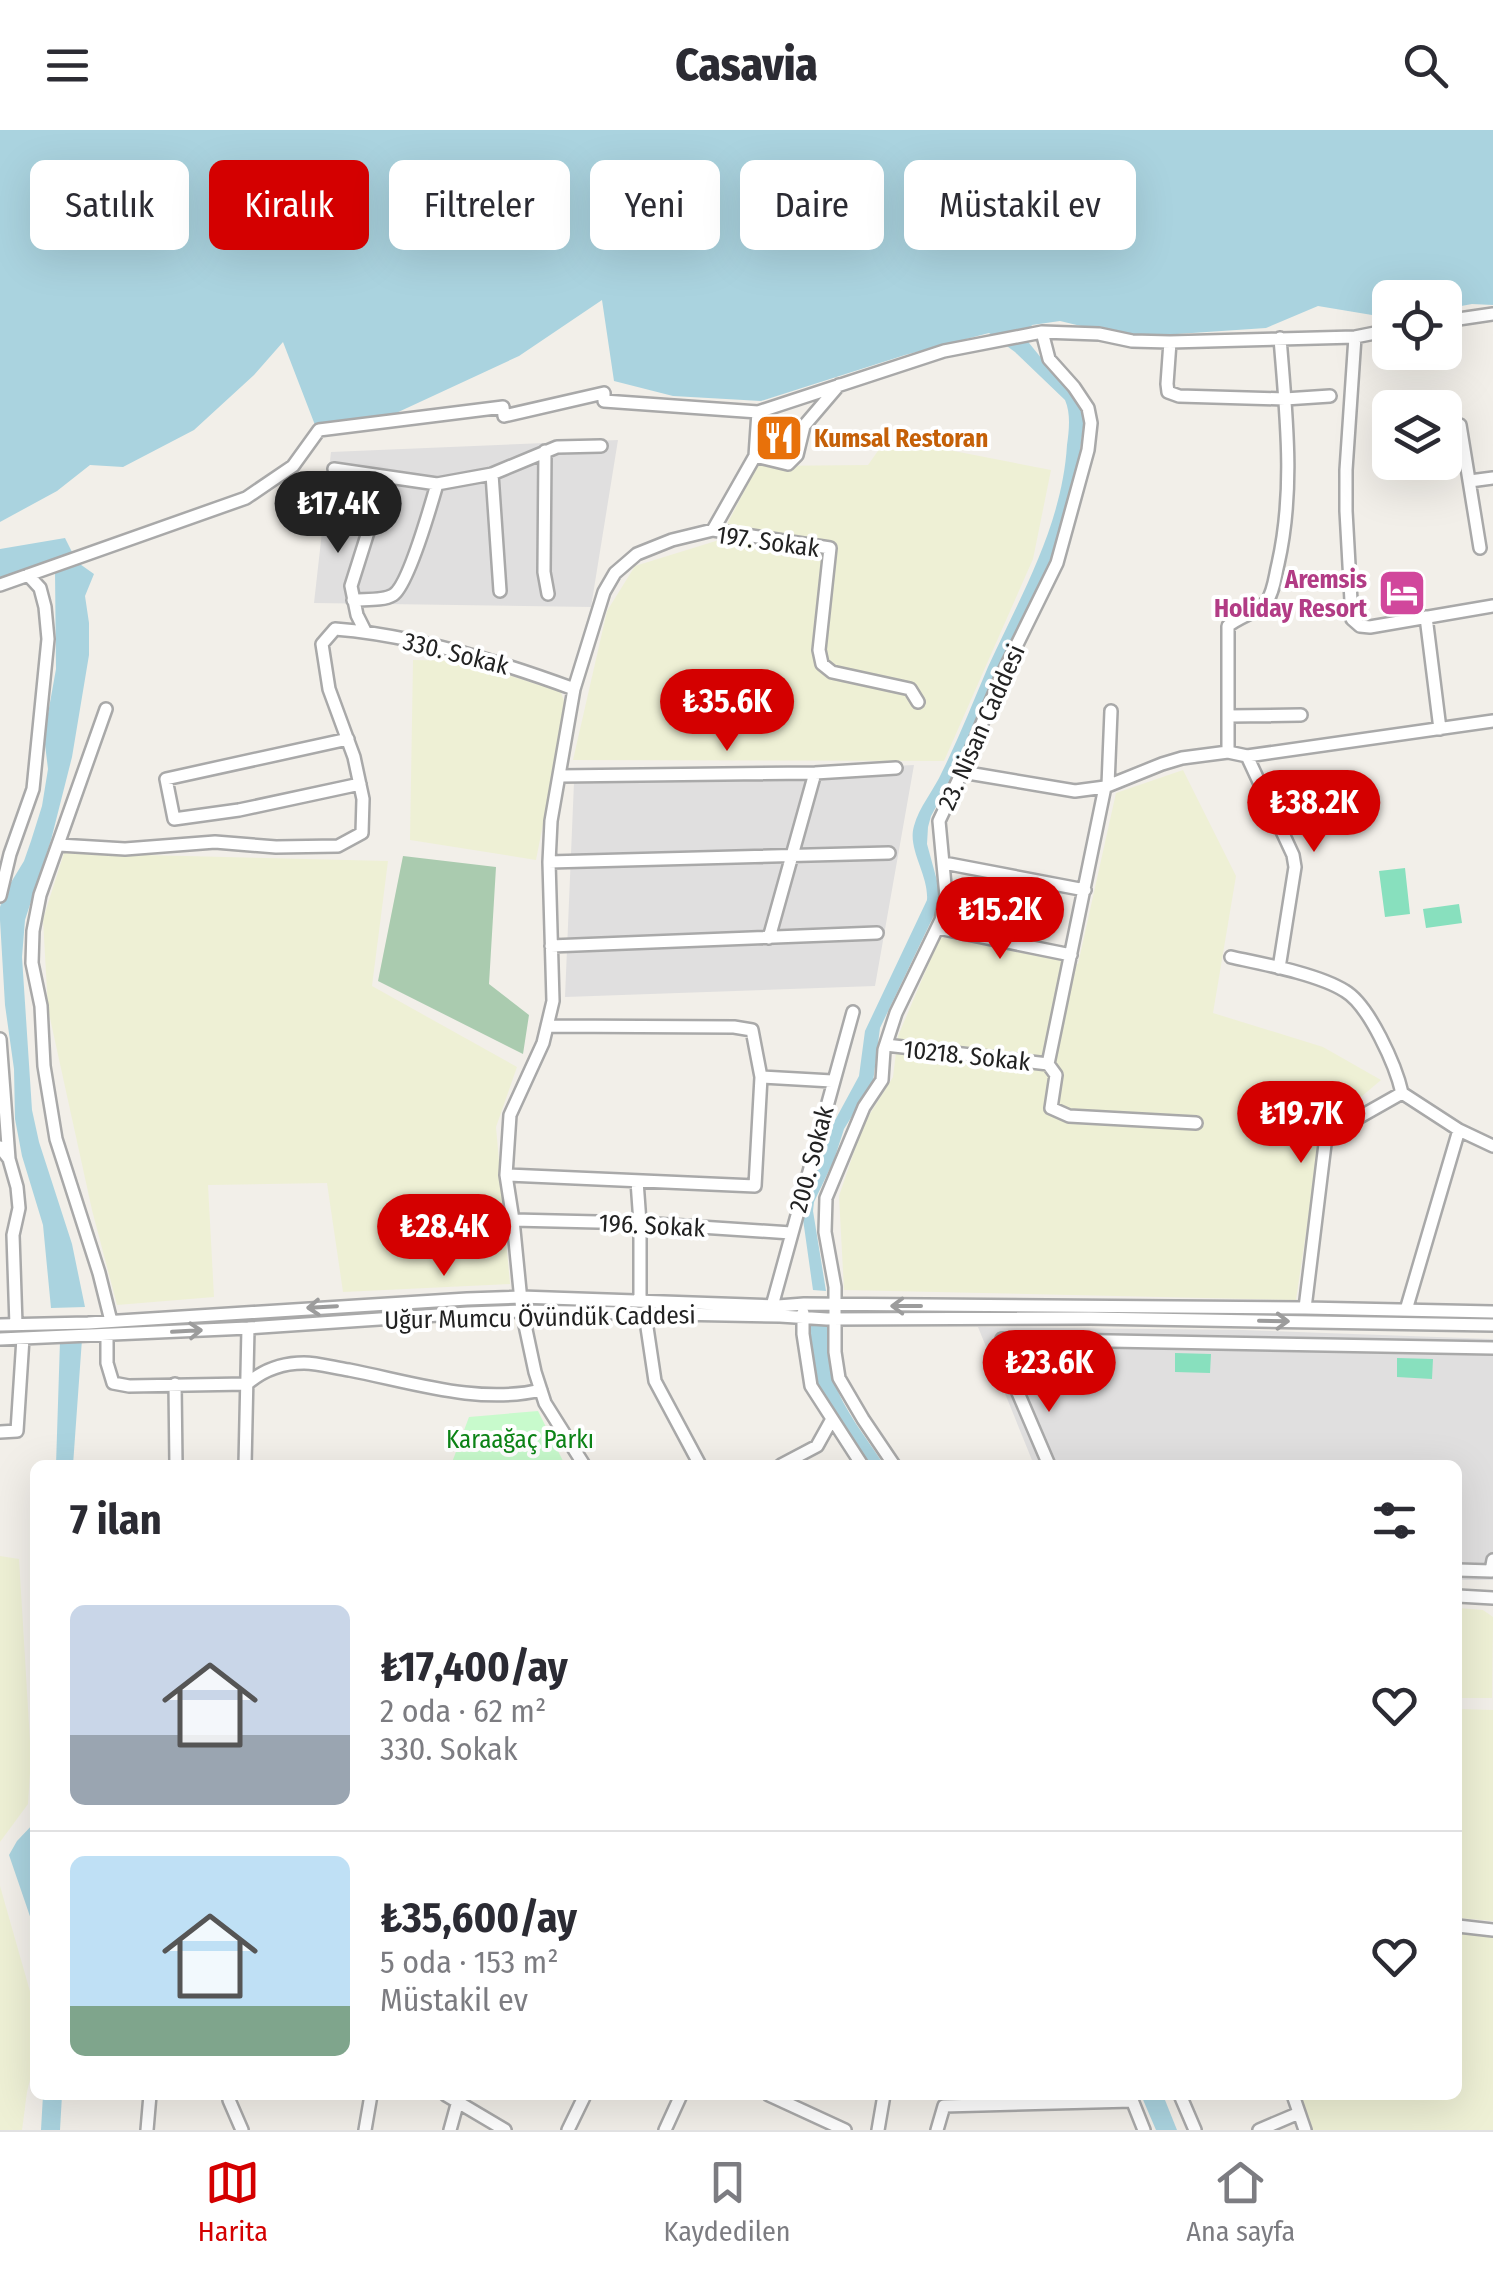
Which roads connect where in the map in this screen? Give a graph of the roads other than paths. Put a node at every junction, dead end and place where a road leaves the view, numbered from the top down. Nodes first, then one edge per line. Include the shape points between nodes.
1 (1493, 314) edge
2 (1462, 319) edge
3 (1042, 332) junction
4 (1372, 334) edge
5 (1355, 337) junction
6 (1280, 338) junction
7 (1170, 342) junction
8 (840, 384) junction
9 (1330, 396) dead end
10 (1285, 399) junction
11 (758, 412) junction
12 (1462, 436) edge
13 (601, 446) dead end
14 (544, 451) junction
15 (754, 456) junction
16 (334, 469) dead end
17 (492, 474) junction
18 (384, 478) junction
19 (1493, 478) edge
20 (1470, 481) junction
21 (438, 484) junction
22 (713, 530) junction
23 (1480, 548) dead end
24 (28, 574) junction
25 (0, 586) edge
26 (500, 590) dead end
27 (548, 594) dead end
28 (354, 600) junction
29 (1493, 606) edge
30 (1426, 617) junction
31 (365, 631) junction
32 (574, 689) junction
33 (918, 702) dead end
34 (106, 709) dead end
35 (1111, 711) dead end
36 (1301, 715) dead end
37 (1229, 716) junction
38 (1493, 721) edge
39 (1440, 729) junction
40 (348, 739) junction
41 (1228, 752) junction
42 (1246, 756) junction
43 (896, 768) dead end
44 (962, 772) junction
45 (815, 774) junction
46 (560, 776) junction
47 (360, 784) junction
48 (1106, 786) junction
49 (58, 845) junction
50 (889, 853) dead end
51 (793, 856) junction
52 (549, 862) junction
53 (944, 863) junction
54 (1085, 890) junction
55 (0, 896) edge
56 (938, 928) junction
57 (877, 933) dead end
58 (769, 938) junction
59 (551, 946) junction
60 (1072, 955) junction
61 (1231, 957) dead end
62 (1280, 968) junction
63 (853, 1012) dead end
64 (547, 1026) junction
65 (0, 1039) edge
66 (886, 1045) junction
67 (1048, 1064) junction
68 (761, 1077) junction
69 (832, 1080) junction
70 (1402, 1093) junction
71 (1196, 1124) dead end
72 (1459, 1130) junction
73 (1493, 1146) edge
74 (0, 1147) edge
75 (9, 1159) junction
76 (506, 1175) junction
77 (637, 1181) junction
78 (514, 1220) junction
79 (640, 1223) junction
80 (791, 1232) junction
81 (6, 1234) edge
82 (522, 1297) junction
83 (640, 1300) junction
84 (832, 1305) junction
85 (772, 1306) junction
86 (1305, 1308) junction
87 (1406, 1310) junction
88 (522, 1311) junction
89 (808, 1312) junction
90 (1493, 1312) edge
91 (645, 1314) junction
92 (831, 1320) junction
93 (110, 1321) junction
94 (16, 1324) junction
95 (0, 1325) edge
96 (1493, 1325) edge
97 (248, 1328) junction
98 (89, 1330) junction
99 (107, 1335) junction
100 (23, 1338) junction
101 (0, 1339) edge
102 (1493, 1348) edge
103 (174, 1384) junction
104 (247, 1384) junction
105 (541, 1390) junction
106 (832, 1419) junction
107 (0, 1432) edge
108 (176, 1460) edge
109 (245, 1460) edge
110 (581, 1460) edge
111 (697, 1460) edge
112 (790, 1460) edge
113 (859, 1460) edge
114 (891, 1460) edge
115 (1047, 1460) edge
116 (1493, 1560) edge
117 (1462, 1570) edge
118 (1462, 1596) edge
119 (1493, 1598) edge
120 (1462, 1926) edge
121 (1493, 1930) edge
122 (150, 2100) edge
123 (229, 2100) edge
124 (370, 2100) edge
125 (452, 2100) edge
126 (455, 2100) edge
127 (583, 2100) edge
128 (679, 2100) edge
129 (780, 2100) edge
130 (883, 2100) edge
131 (945, 2100) edge
132 (1132, 2100) edge
133 (1182, 2100) edge
134 (1295, 2100) edge
135 (1299, 2113) junction
136 (147, 2130) edge
137 (242, 2130) edge
138 (365, 2130) edge
139 (450, 2130) edge
140 (505, 2130) edge
141 (568, 2130) edge
142 (664, 2130) edge
143 (845, 2130) edge
144 (878, 2130) edge
145 (937, 2130) edge
146 (1144, 2130) edge
147 (1195, 2130) edge
148 (1259, 2130) edge
149 (1305, 2130) edge

1 - 2 street
3 - 7 street
3 - 8 street via 944,351
3 - 44 street, 23. Nisan Caddesi via 1049,359 1088,408 1088,450 1058,563
4 - 5 street
5 - 6 street
5 - 30 street via 1346,484 1352,618 1370,627
6 - 7 street
6 - 10 street
7 - 10 street via 1168,392
8 - 11 street
8 - 15 street via 804,426 797,456 788,464
9 - 10 street
10 - 37 street via 1290,484 1282,548 1270,597 1228,626
11 - 15 street
11 - 24 street via 604,401 604,393 504,416 503,408 319,430 293,466 246,498
12 - 20 street
13 - 14 street
14 - 17 street
14 - 27 street
15 - 22 street
16 - 18 street
17 - 21 street
17 - 26 street
18 - 21 street
18 - 28 street via 350,586
19 - 20 street
20 - 23 street
21 - 28 street via 397,593
22 - 32 street, 197. Sokak via 637,554 615,574
22 - 33 street, 197. Sokak via 830,548 822,664 910,689
24 - 25 street
24 - 55 street via 40,588 48,639 32,789
28 - 31 street
29 - 30 street
30 - 39 street
31 - 32 street, 330. Sokak via 484,658
31 - 40 street, 330. Sokak via 336,629 322,644 329,689
32 - 46 street
34 - 49 street
35 - 48 street
36 - 37 street
37 - 41 street
38 - 39 street
39 - 42 street
40 - 47 street
40 - 47 street via 166,779 174,819
41 - 42 street
41 - 48 street via 1172,761
42 - 62 street via 1293,854
43 - 45 street
44 - 48 street via 1076,791
44 - 53 street, 23. Nisan Caddesi via 939,821
45 - 46 street
45 - 51 street
46 - 52 street
47 - 49 street via 362,832 338,846
48 - 54 street
49 - 93 street via 40,895 32,963 56,1139
50 - 51 street
51 - 52 street
51 - 58 street
52 - 59 street
53 - 54 street
53 - 56 street, 23. Nisan Caddesi via 946,896
54 - 60 street
56 - 60 street
56 - 66 street, 23. Nisan Caddesi
57 - 58 street
58 - 59 street
59 - 64 street
60 - 67 street
61 - 62 street
62 - 70 street via 1346,991 1363,1008
63 - 69 street, 200. Sokak
64 - 68 street via 752,1030
64 - 76 street via 510,1115
65 - 75 street
66 - 67 street, 10218. Sokak
66 - 84 street, 23. Nisan Caddesi via 882,1080 826,1198
67 - 71 street via 1056,1075 1051,1108 1068,1116
68 - 69 street
68 - 77 street, 200. Sokak via 755,1186
69 - 80 street, 200. Sokak
70 - 72 street
70 - 86 street via 1326,1136
72 - 73 street
72 - 87 street
74 - 75 street
75 - 81 street via 19,1208
76 - 77 street, 200. Sokak
76 - 78 street
77 - 79 street
78 - 79 street, 196. Sokak
78 - 82 street
79 - 80 street, 196. Sokak
79 - 83 street
80 - 85 street, 200. Sokak
81 - 94 street
82 - 83 street, Uğur Mumcu Övündük Caddesi
82 - 88 street
82 -> 93 street, Uğur Mumcu Övündük Caddesi
83 - 85 street, Uğur Mumcu Övündük Caddesi
86 -> 84 street
84 - 89 street
84 - 92 street, 23. Nisan Caddesi
85 - 89 street, Uğur Mumcu Övündük Caddesi
86 - 87 street
87 - 90 street
88 - 91 street, Uğur Mumcu Övündük Caddesi
88 - 97 street, Uğur Mumcu Övündük Caddesi
88 - 105 street
89 - 91 street, Uğur Mumcu Övündük Caddesi
89 - 92 street
89 - 106 street via 803,1334 811,1386
91 - 111 street via 654,1381
92 -> 96 street
92 - 114 street, 23. Nisan Caddesi via 839,1378
93 - 98 street, Uğur Mumcu Övündük Caddesi
94 - 95 street
94 - 98 street
99 -> 97 street, Uğur Mumcu Övündük Caddesi
97 - 104 street
98 - 99 street, Uğur Mumcu Övündük Caddesi
98 - 100 street
99 - 103 street via 112,1383
100 - 101 street
100 - 107 street via 17,1431
102 - 115 street via 1002,1339
103 - 104 street
103 - 108 street
104 - 105 street via 259,1373 305,1362 478,1394
104 - 109 street
105 - 110 street
106 - 112 street via 817,1446
106 - 113 street
116 - 117 street via 1491,1570
118 - 119 street
120 - 121 street
122 - 136 street
123 - 137 street
124 - 138 street
125 - 139 street
126 - 140 street
127 - 141 street
128 - 142 street
129 - 143 street
130 - 144 street
131 - 145 street
132 - 146 street
133 - 147 street
134 - 135 street
135 - 148 street
135 - 149 street

